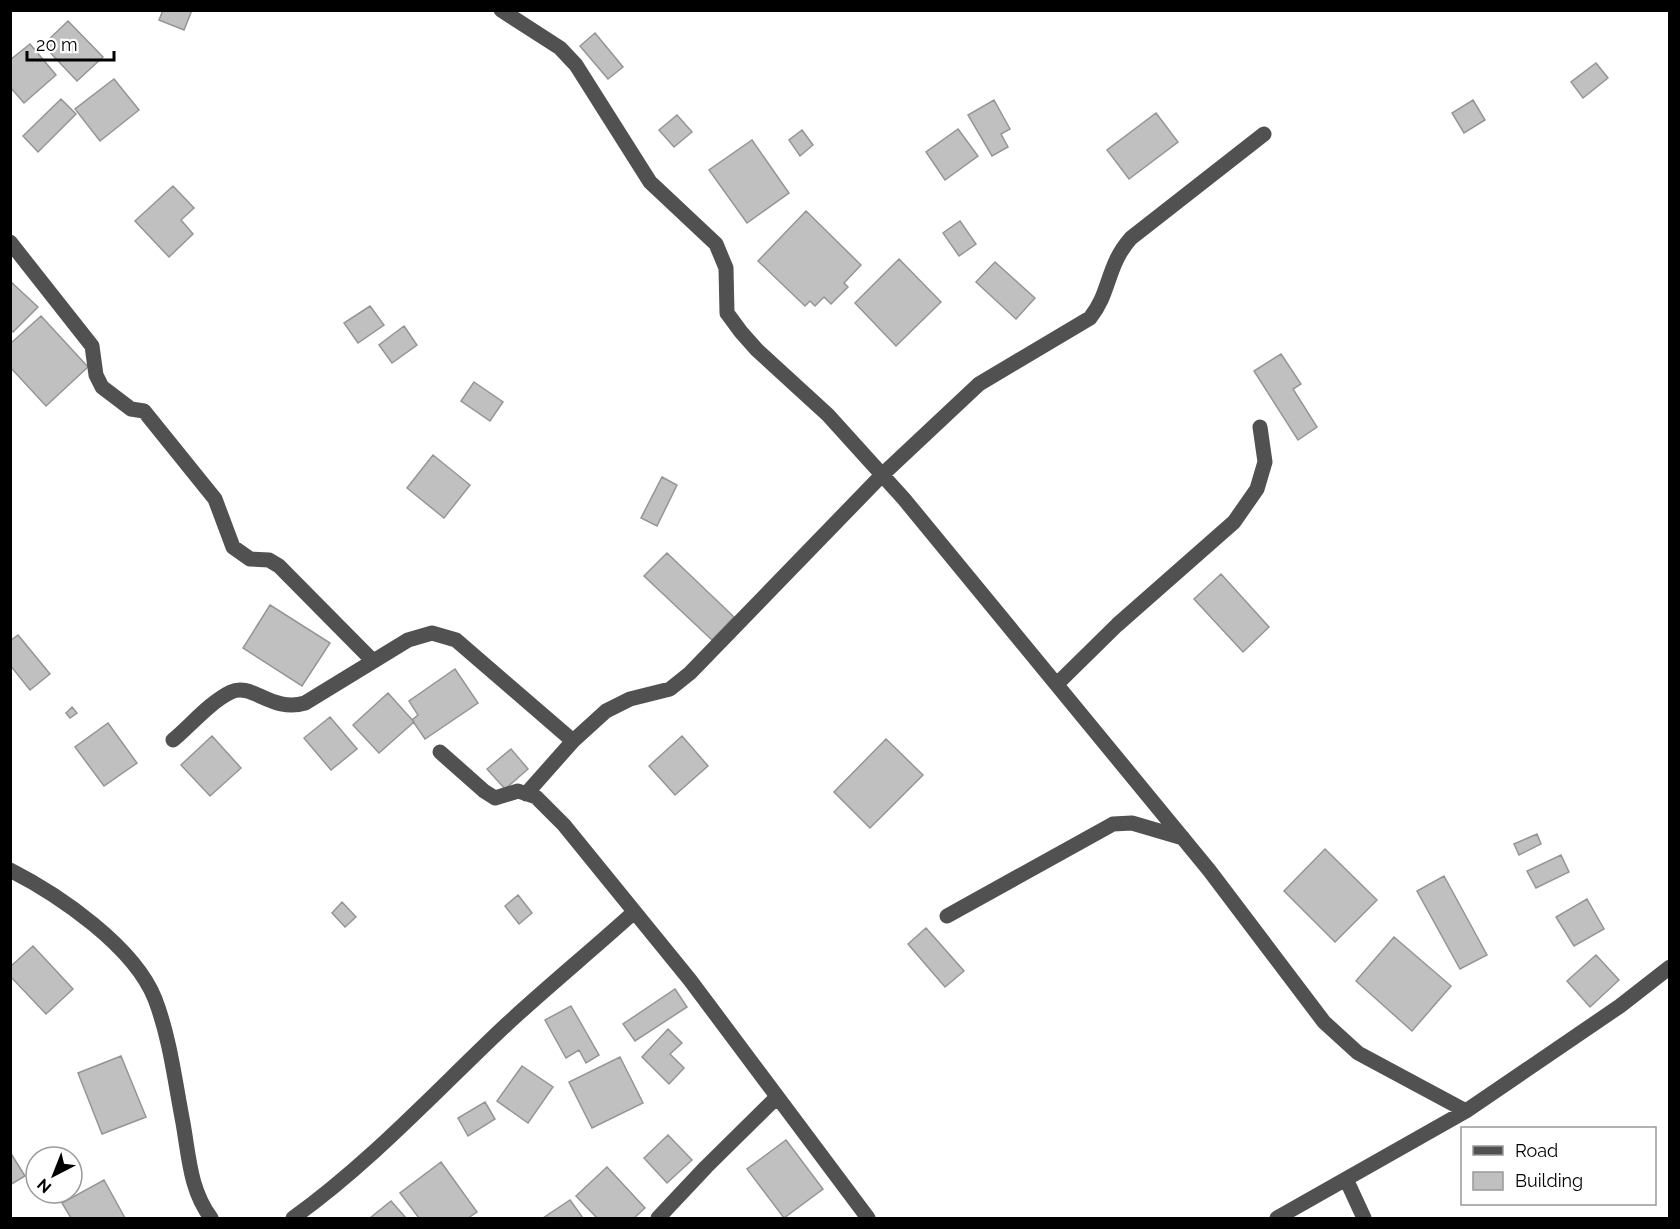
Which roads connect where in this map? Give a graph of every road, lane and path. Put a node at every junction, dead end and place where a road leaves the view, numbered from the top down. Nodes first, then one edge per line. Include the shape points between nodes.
1 (501, 10) edge
2 (1263, 134) dead end
3 (10, 242) edge
4 (1260, 427) dead end
5 (882, 475) junction
6 (373, 661) junction
7 (1057, 684) junction
8 (173, 740) dead end
9 (573, 741) junction
10 (440, 752) dead end
11 (526, 794) junction
12 (1183, 838) junction
13 (10, 870) edge
14 (633, 913) junction
15 (948, 916) dead end
16 (1670, 967) edge
17 (777, 1097) junction
18 (1466, 1112) junction
19 (1346, 1179) junction
20 (211, 1218) edge
21 (292, 1218) edge
22 (658, 1218) edge
23 (868, 1218) edge
24 (1277, 1218) edge
25 (1364, 1218) edge

1 - 5 street via 560,48 576,65 650,182 716,244 726,268 727,313 757,350 828,416
2 - 5 street via 1131,238 1117,254 1101,304 1090,318 979,384
3 - 6 street via 92,346 102,387 131,409 144,411 214,500 233,547 250,559 269,560 279,566
4 - 7 street via 1265,462 1257,489 1234,522 1117,625
5 - 7 street
5 - 9 street via 690,673 670,689 630,699 606,711
6 - 8 street via 305,703 290,708 246,690 232,691
6 - 9 street via 408,640 432,633 456,640
7 - 12 street
9 - 11 street
10 - 11 street via 495,798 518,791
11 - 14 street via 536,797 564,825
12 - 15 street via 1132,823 1113,824
12 - 18 street via 1324,1022 1358,1053
13 - 20 street via 87,919 134,963 154,998 171,1061 190,1174
14 - 17 street via 690,980
14 - 21 street via 506,1025 435,1097 332,1190
16 - 18 street
17 - 22 street
17 - 23 street
18 - 19 street
19 - 24 street
19 - 25 street

